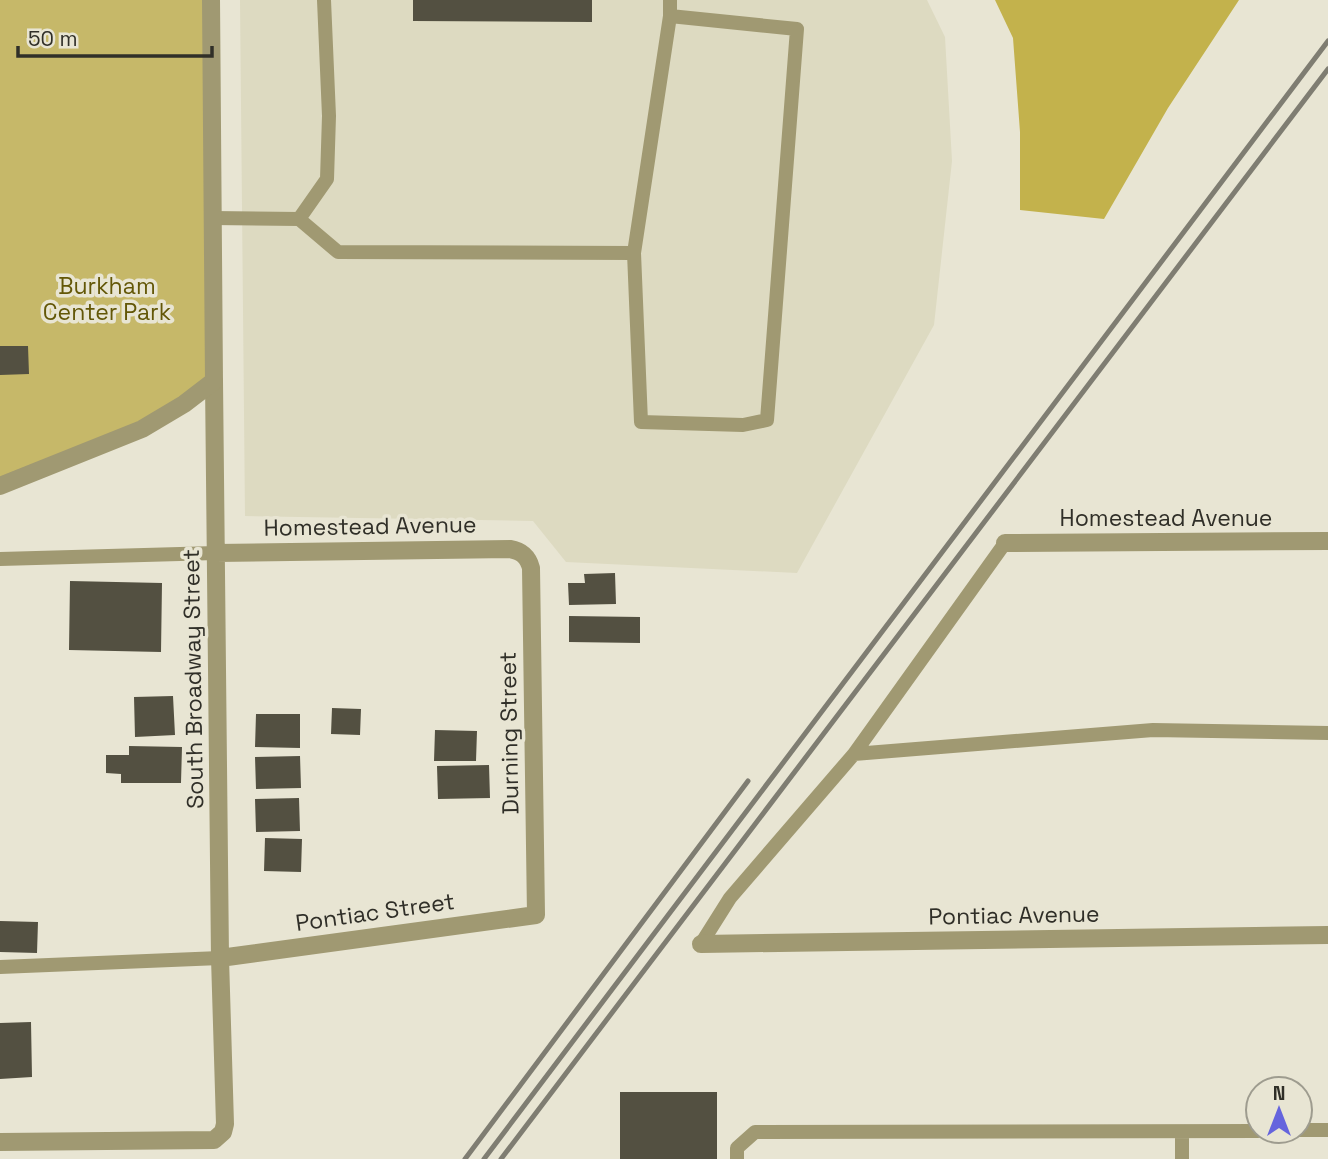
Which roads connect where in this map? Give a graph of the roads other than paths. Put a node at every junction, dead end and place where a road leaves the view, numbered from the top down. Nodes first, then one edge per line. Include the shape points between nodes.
1 (211, 0) edge
2 (324, 0) edge
3 (670, 0) edge
4 (670, 16) junction
5 (212, 218) junction
6 (299, 219) junction
7 (634, 253) junction
8 (214, 381) junction
9 (0, 486) edge
10 (1328, 541) edge
11 (1005, 543) joint
12 (216, 553) junction
13 (523, 553) joint
14 (0, 559) edge
15 (1328, 733) edge
16 (854, 754) junction
17 (536, 915) joint
18 (1328, 934) edge
19 (701, 944) joint
20 (220, 958) junction
21 (0, 967) edge
22 (1244, 1130) edge
23 (1181, 1132) junction
24 (0, 1142) edge
25 (737, 1159) edge
26 (1182, 1159) edge

1 - 5 street, South Broadway Street
2 - 6 lane via 327,179
3 - 4 lane
4 - 7 lane
4 - 7 lane via 797,29 767,420 743,425 641,422
5 - 6 lane
5 - 8 street, South Broadway Street
6 - 7 lane via 338,252
8 - 9 street via 142,429
8 - 12 street, South Broadway Street
10 - 11 street, Homestead Avenue
11 - 16 lane
12 - 13 street, Homestead Avenue via 510,549
12 - 14 lane
12 - 20 street, South Broadway Street
13 - 17 street, Durning Street via 531,568
15 - 16 lane via 1153,730
16 - 19 lane via 730,898
17 - 20 street, Pontiac Street
18 - 19 street, Pontiac Avenue
20 - 21 lane
20 - 24 street, South Broadway Street via 225,1124 214,1140
22 - 23 lane
23 - 25 lane via 755,1132 737,1147
23 - 26 lane

